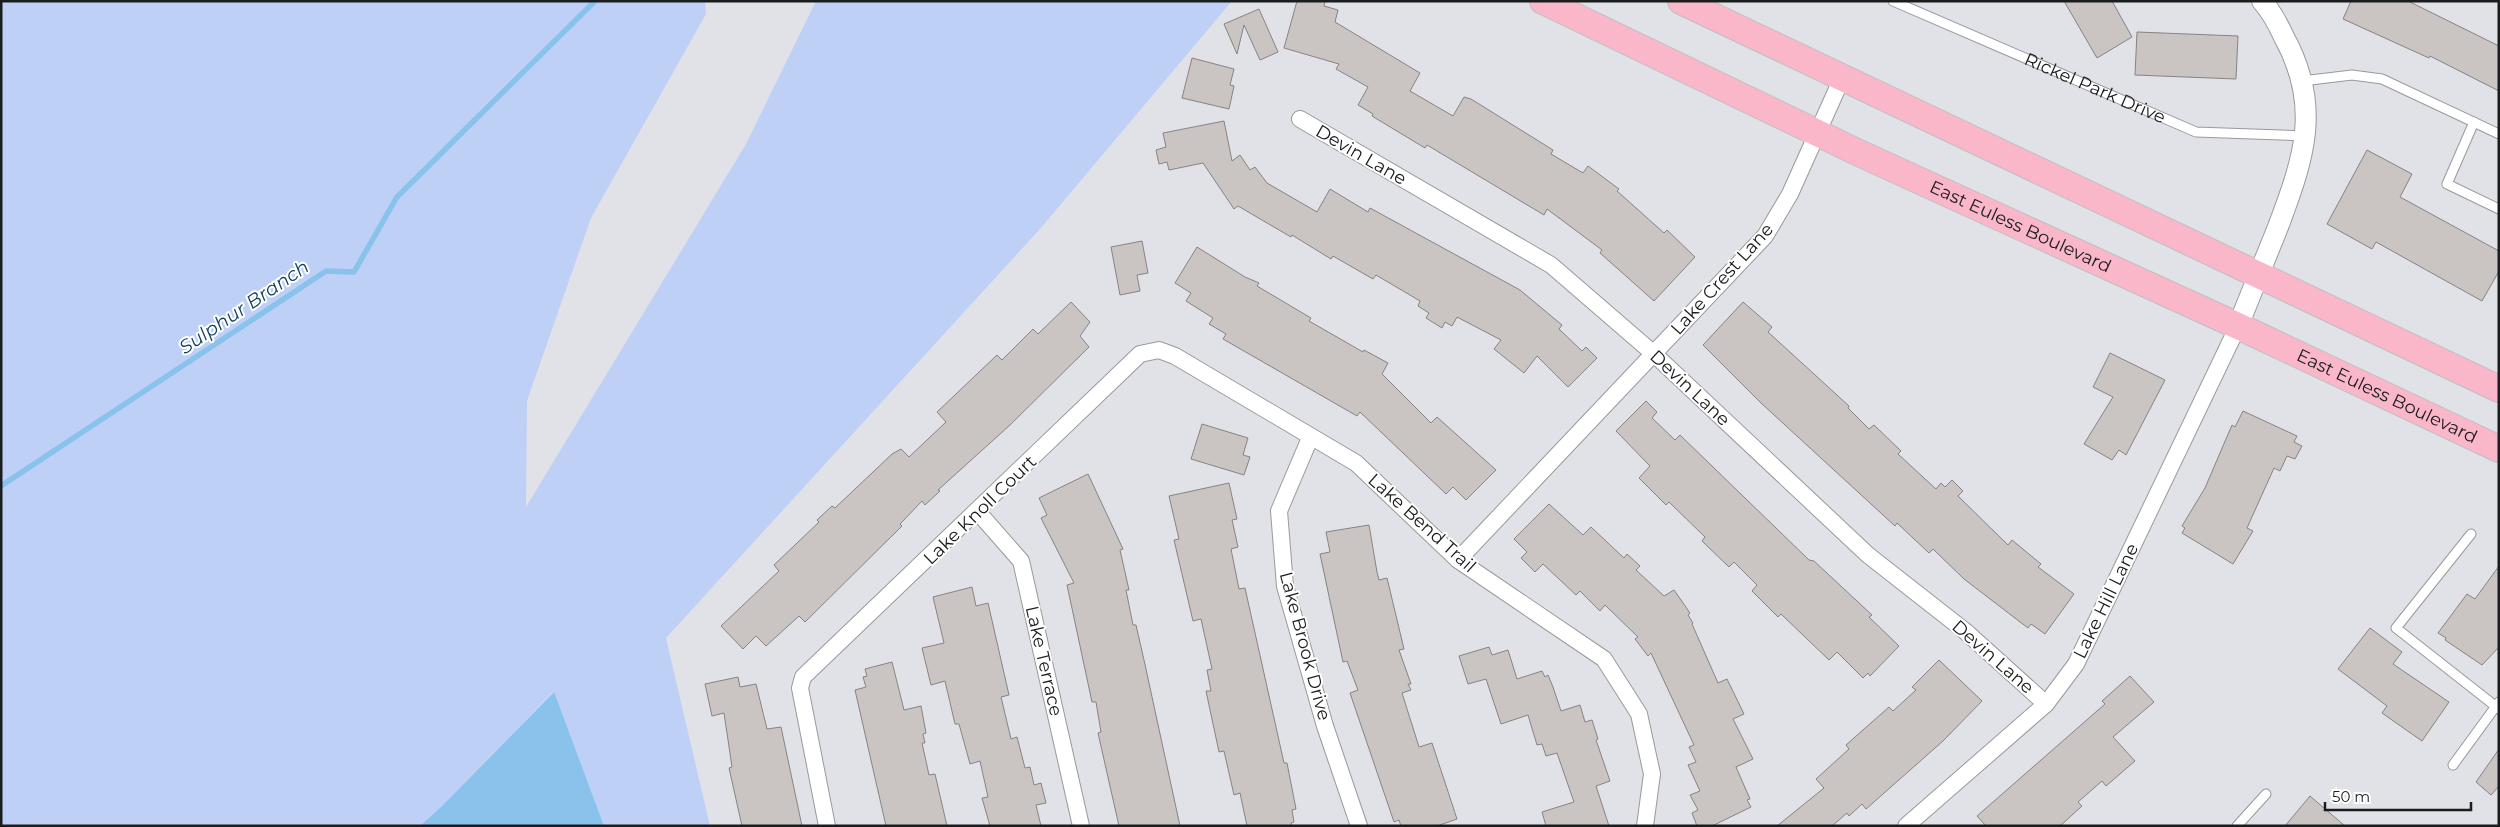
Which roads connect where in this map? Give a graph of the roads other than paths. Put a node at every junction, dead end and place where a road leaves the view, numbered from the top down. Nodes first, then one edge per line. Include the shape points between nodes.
1 (1543, 1) edge
2 (1681, 1) edge
3 (1892, 1) edge
4 (2262, 1) edge
5 (1842, 78) junction
6 (2302, 81) junction
7 (1300, 119) dead end
8 (2474, 122) junction
9 (1817, 133) junction
10 (2499, 134) edge
11 (2306, 136) junction
12 (2499, 209) edge
13 (2258, 276) junction
14 (2238, 326) junction
15 (1159, 350) joint
16 (1654, 354) junction
17 (2499, 389) edge
18 (1310, 438) junction
19 (2499, 449) edge
20 (978, 512) junction
21 (2471, 534) dead end
22 (1458, 560) junction
23 (2046, 704) junction
24 (2498, 706) edge
25 (2453, 764) dead end
26 (2266, 794) dead end
27 (827, 826) edge
28 (1081, 826) edge
29 (1359, 826) edge
30 (1645, 826) edge
31 (1906, 826) edge
32 (2237, 826) edge

1 - 9 main road, East Euless Boulevard
2 - 5 main road
3 - 11 lane, Rickel Park Drive via 2196,132
4 - 6 street via 2293,54
5 - 9 street, Lake Crest Lane
5 - 13 main road
6 - 8 lane via 2352,75 2382,79
6 - 11 street
7 - 16 street, Devin Lane via 1551,265
8 - 10 lane
8 - 12 lane via 2447,184
9 - 14 main road, East Euless Boulevard
9 - 16 street, Lake Crest Lane via 1790,194 1765,236
11 - 13 street via 2295,181
13 - 14 street
13 - 17 main road
14 - 19 main road, East Euless Boulevard
14 - 23 street, Lake Hill Lane via 2076,664
15 - 18 street, Lake Bend Trail via 1175,356
15 - 20 street, Lake Knoll Court via 1140,354
16 - 22 street, Lake Crest Lane
16 - 23 street, Devin Lane via 1868,555 1965,631
18 - 22 street, Lake Bend Trail via 1356,463
18 - 29 street, Lake Brook Drive via 1279,511 1285,586 1325,726
20 - 27 street, Lake Knoll Court via 803,678 800,688
20 - 28 street, Lake Terrace via 1021,561
21 - 24 lane via 2396,628
22 - 30 street, Lake Bend Trail via 1604,659 1639,714 1652,774
23 - 31 street, Lake Hill Lane
24 - 25 lane
26 - 32 lane

